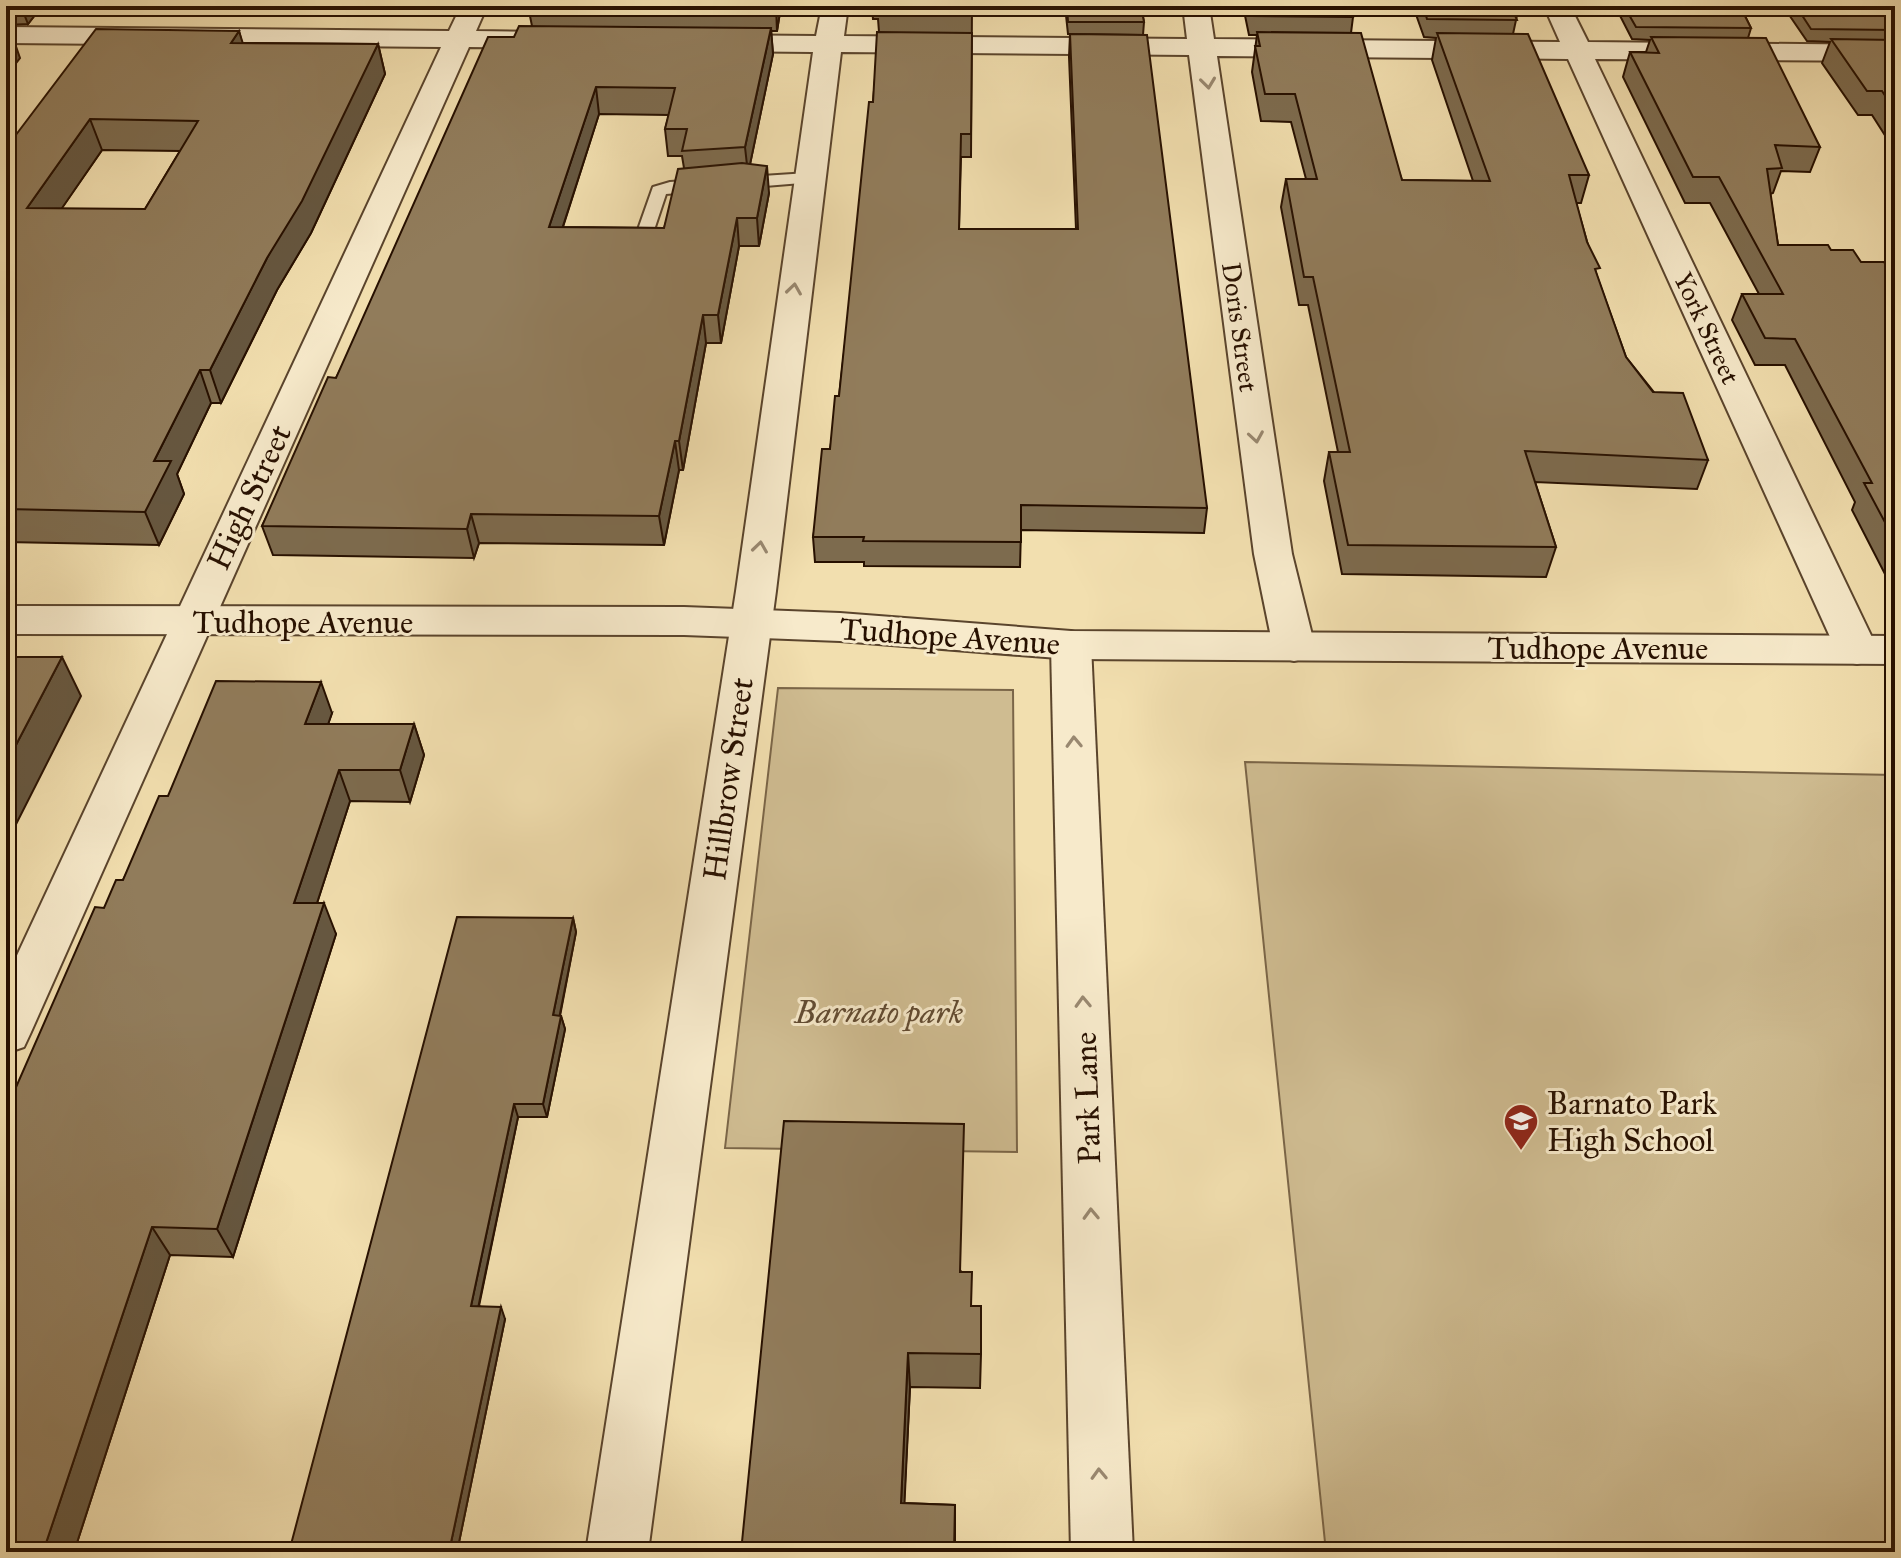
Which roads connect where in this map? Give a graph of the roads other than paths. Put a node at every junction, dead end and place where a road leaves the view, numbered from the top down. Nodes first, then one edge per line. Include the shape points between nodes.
1 (115, 6) edge
2 (835, 6) edge
3 (1196, 6) edge
4 (1557, 6) edge
5 (467, 22) edge
6 (6, 35) edge
7 (93, 35) junction
8 (583, 41) edge
9 (691, 43) edge
10 (829, 45) junction
11 (1203, 46) junction
12 (1578, 52) junction
13 (1895, 53) edge
14 (74, 61) edge
15 (808, 178) junction
16 (644, 238) edge
17 (6, 620) edge
18 (190, 622) junction
19 (751, 624) junction
20 (1071, 645) junction
21 (1294, 647) junction
22 (1876, 650) edge
23 (6, 1032) edge
24 (617, 1552) edge
25 (1102, 1552) edge

1 - 7 street
2 - 10 street, Hillbrow Street
3 - 11 street, Doris Street
4 - 12 street, York Street
5 - 7 street
5 - 8 street
5 - 18 street, High Street
6 - 7 street
7 - 14 street
9 - 10 street
10 - 11 street
10 - 15 street, Hillbrow Street
11 - 12 street
11 -> 21 street, Doris Street via 1273,554
12 - 13 street
12 - 22 street, York Street
15 - 16 lane via 659,191
19 -> 15 street, Hillbrow Street
17 - 18 street, Tudhope Avenue
18 - 19 street, Tudhope Avenue
18 - 23 street, High Street
19 - 20 street, Tudhope Avenue
19 - 24 street, Hillbrow Street
20 - 21 street, Tudhope Avenue
25 -> 20 street, Park Lane
21 - 22 street, Tudhope Avenue

